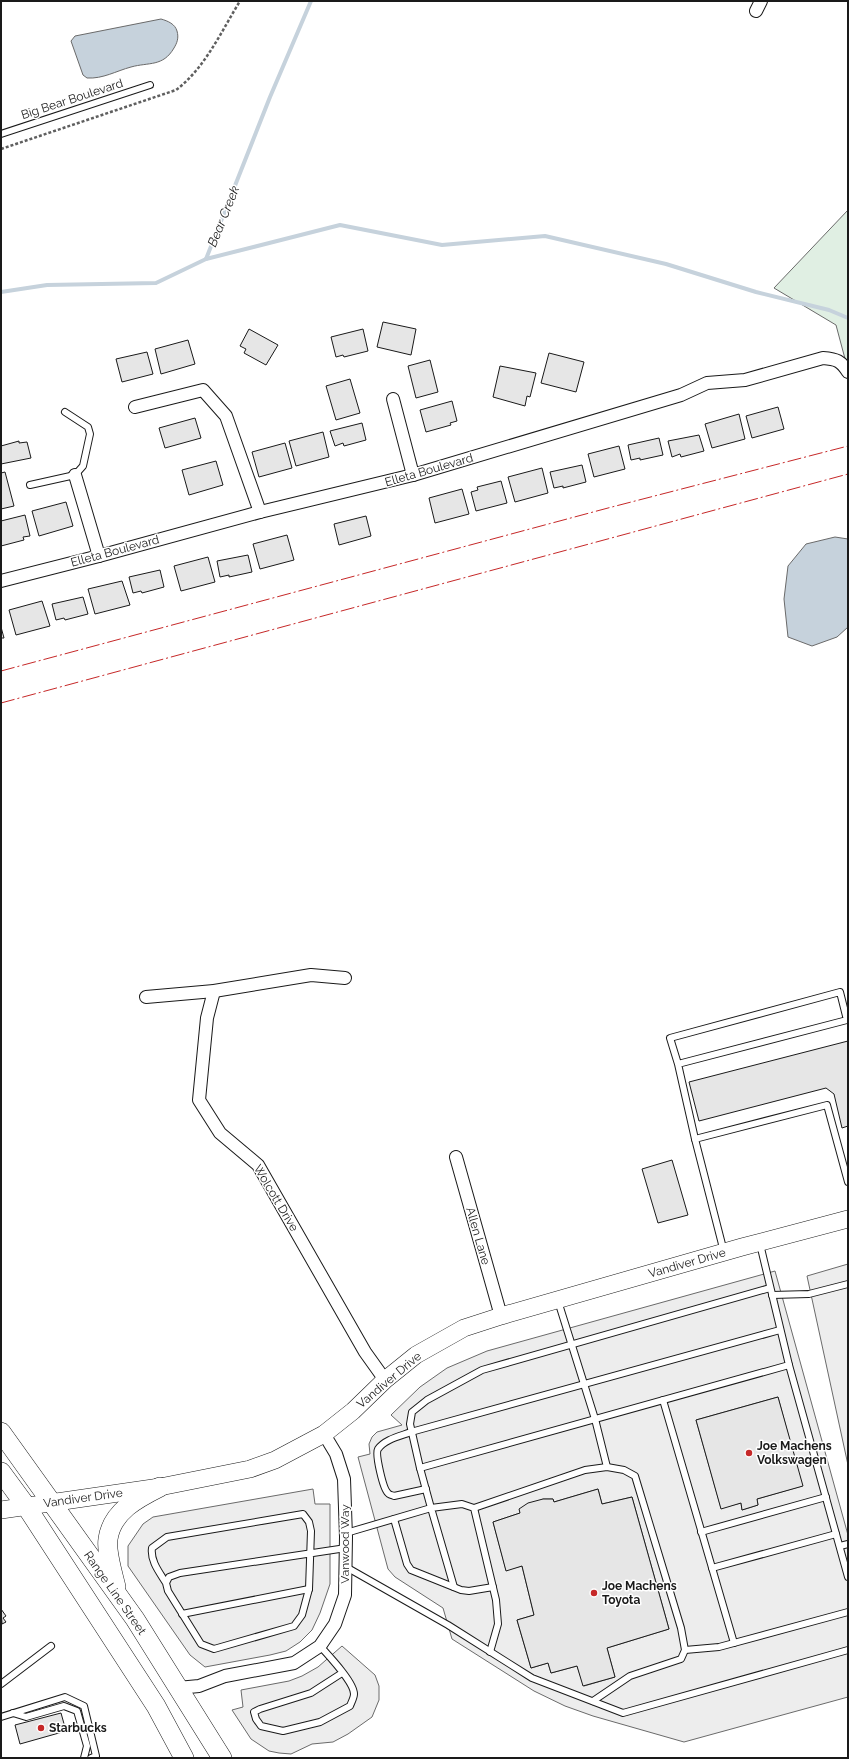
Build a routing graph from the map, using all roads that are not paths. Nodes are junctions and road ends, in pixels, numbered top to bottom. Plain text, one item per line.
1 (150, 85) dead end
2 (1, 134) edge
3 (848, 372) edge
4 (393, 399) dead end
5 (135, 407) dead end
6 (65, 412) dead end
7 (75, 475) junction
8 (413, 476) junction
9 (30, 485) dead end
10 (260, 512) junction
11 (99, 556) junction
12 (1, 581) edge
13 (345, 978) dead end
14 (214, 991) junction
15 (146, 997) dead end
16 (678, 1064) junction
17 (695, 1139) junction
18 (456, 1157) dead end
19 (848, 1182) edge
20 (848, 1219) edge
21 (759, 1242) junction
22 (724, 1252) junction
23 (848, 1284) edge
24 (770, 1288) junction
25 (772, 1296) junction
26 (558, 1300) junction
27 (500, 1316) junction
28 (780, 1330) junction
29 (572, 1346) junction
30 (789, 1365) junction
31 (385, 1380) junction
32 (584, 1385) junction
33 (663, 1400) junction
34 (595, 1419) junction
35 (1, 1432) edge
36 (412, 1432) junction
37 (324, 1434) junction
38 (607, 1467) junction
39 (420, 1468) junction
40 (1, 1472) edge
41 (160, 1487) junction
42 (426, 1489) junction
43 (826, 1497) junction
44 (51, 1503) junction
45 (26, 1506) junction
46 (431, 1508) junction
47 (474, 1508) junction
48 (1, 1510) edge
49 (394, 1519) junction
50 (702, 1532) junction
51 (346, 1533) junction
52 (836, 1534) junction
53 (848, 1544) edge
54 (840, 1546) junction
55 (346, 1548) junction
56 (310, 1554) junction
57 (346, 1567) junction
58 (712, 1568) junction
59 (848, 1577) edge
60 (166, 1583) junction
61 (454, 1587) junction
62 (493, 1587) junction
63 (309, 1588) junction
64 (117, 1595) junction
65 (848, 1612) edge
66 (182, 1614) junction
67 (734, 1643) junction
68 (51, 1646) dead end
69 (320, 1646) junction
70 (685, 1650) junction
71 (848, 1650) edge
72 (490, 1652) junction
73 (342, 1673) junction
74 (1, 1684) edge
75 (178, 1688) junction
76 (592, 1701) junction
77 (12, 1713) junction
78 (1, 1717) edge
79 (84, 1758) edge
80 (91, 1758) edge
81 (184, 1758) edge
82 (222, 1758) edge

1 - 2 lane, Big Bear Boulevard
3 - 8 street, Elleta Boulevard
4 - 8 street
5 - 10 street
6 - 7 lane
7 - 9 lane
7 - 11 street
8 - 10 street, Elleta Boulevard
10 - 11 street, Elleta Boulevard
11 - 12 street, Elleta Boulevard
13 - 14 street
14 - 15 street
14 - 31 street, Wolcott Drive
16 - 16 lane
16 - 17 lane
17 - 19 lane
17 - 22 lane
18 - 27 street, Allen Lane
20 - 21 main road, Vandiver Drive
21 - 22 main road, Vandiver Drive
21 - 24 lane
22 - 26 main road, Vandiver Drive
23 - 25 lane
24 - 25 lane
24 - 29 lane
25 - 28 lane
26 - 27 main road, Vandiver Drive
26 - 29 lane
27 - 31 main road, Vandiver Drive
28 - 30 lane
28 - 32 lane
29 - 32 lane
29 - 36 lane
30 - 33 lane
30 - 43 lane
31 - 37 main road, Vandiver Drive
32 - 34 lane
32 - 36 lane
33 - 34 lane
33 - 50 lane
34 - 38 lane
34 - 39 lane
35 - 44 main road, Range Line Street
36 - 39 lane
36 - 42 lane
37 - 41 main road, Vandiver Drive
37 - 51 street, Vanwood Way
38 - 47 lane
38 - 70 lane
39 - 42 lane
40 - 45 main road
41 - 44 main road, Vandiver Drive
41 - 64 main road
42 - 46 lane
43 - 50 lane
43 - 52 lane
44 - 45 main road, Vandiver Drive
44 - 64 main road, Range Line Street
45 - 48 main road, Vandiver Drive
45 - 81 main road
46 - 47 lane
46 - 49 lane
46 - 61 lane
47 - 62 lane
49 - 51 lane
49 - 61 lane
50 - 58 lane
51 - 55 street, Vanwood Way
52 - 54 lane
52 - 58 lane
53 - 54 lane
54 - 59 lane
55 - 56 lane
55 - 57 street, Vanwood Way
56 - 60 lane
56 - 60 lane
56 - 63 lane
57 - 69 street, Vanwood Way
57 - 72 lane
58 - 67 lane
60 - 66 lane
61 - 62 lane
62 - 72 lane
63 - 66 lane
63 - 66 lane
64 - 75 main road, Range Line Street
65 - 67 lane
67 - 70 lane
68 - 74 lane
69 - 73 lane
69 - 75 street, Vanwood Way
70 - 76 lane
71 - 76 lane
72 - 76 lane
73 - 73 lane
75 - 82 main road, Range Line Street
77 - 78 lane
77 - 79 lane
77 - 80 lane

